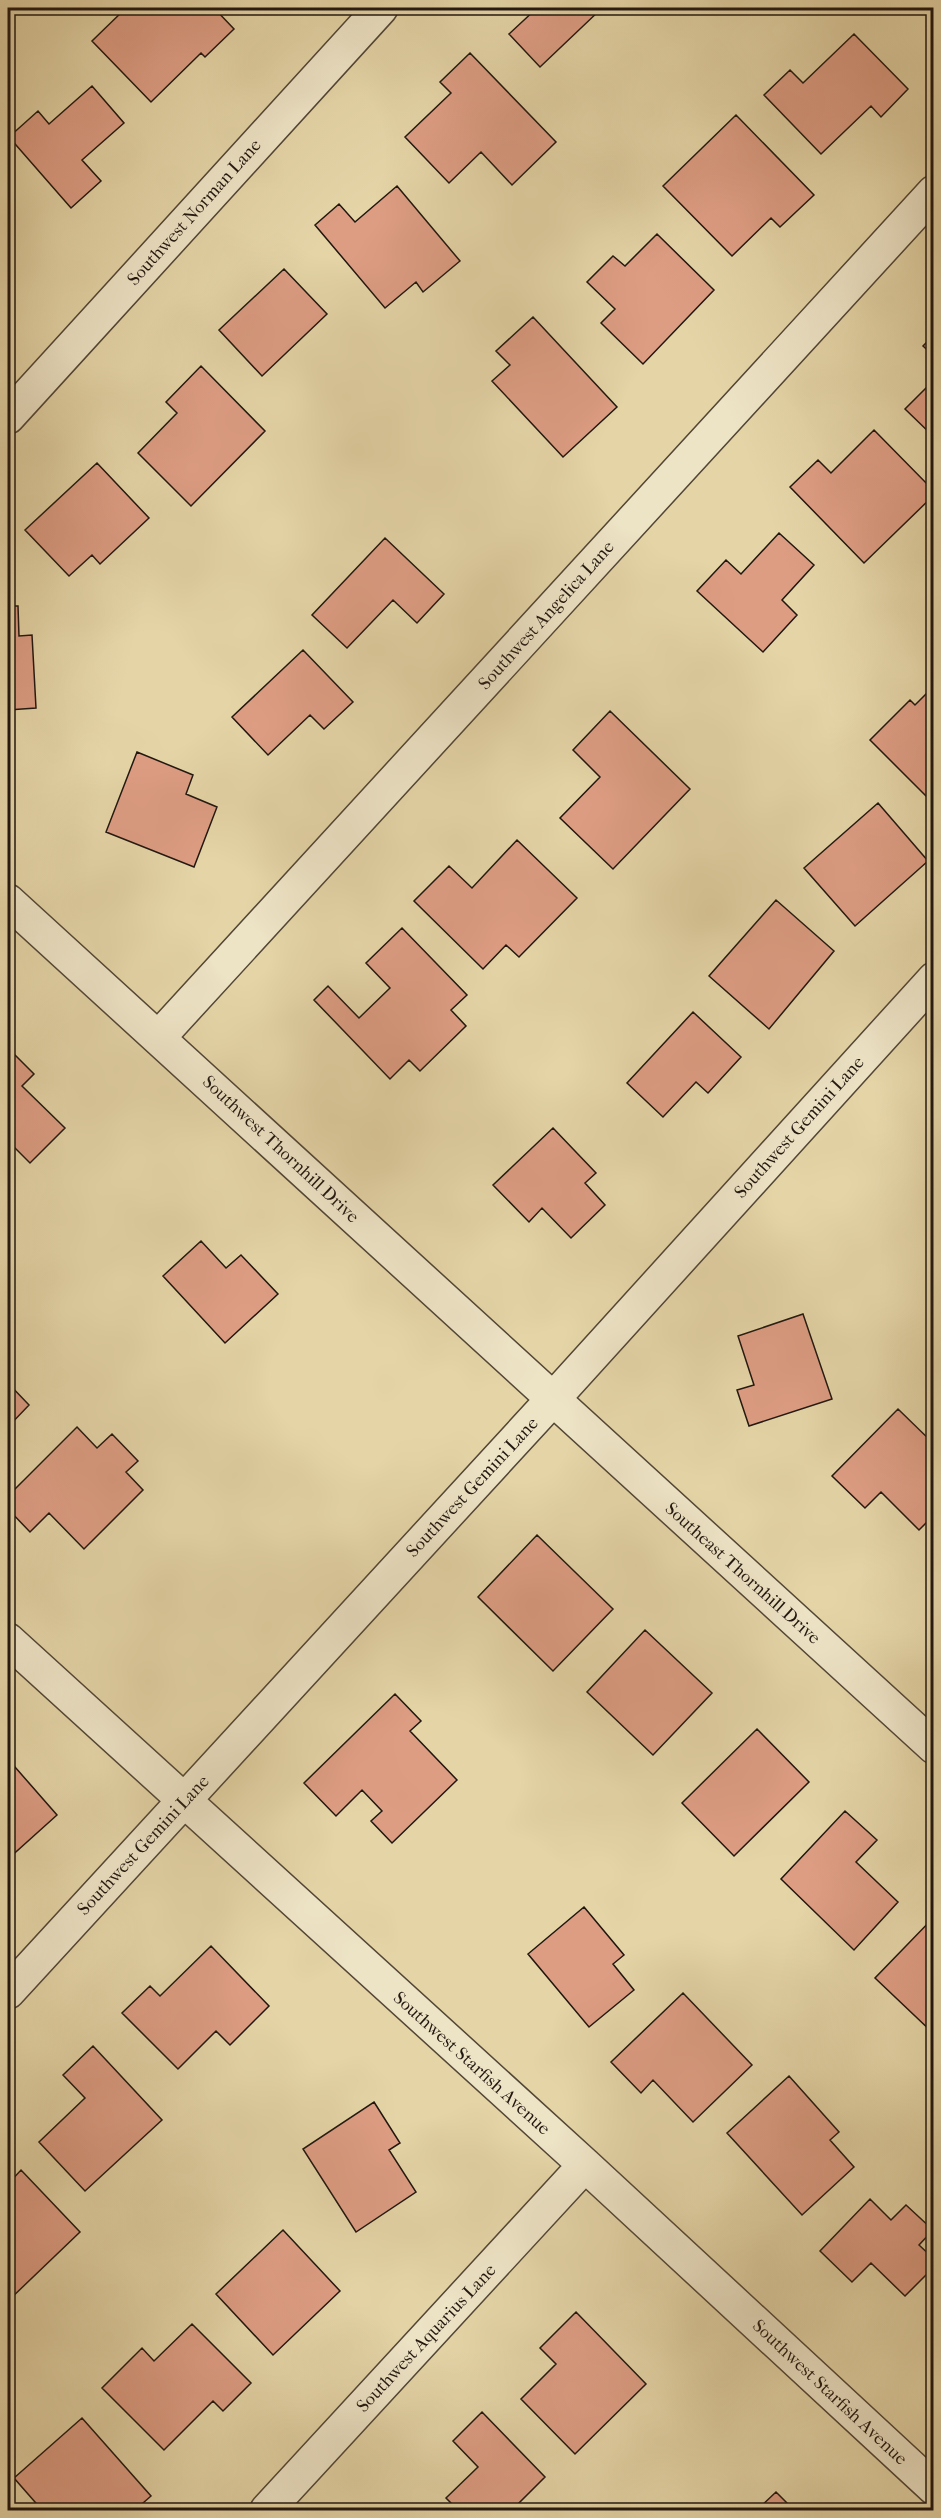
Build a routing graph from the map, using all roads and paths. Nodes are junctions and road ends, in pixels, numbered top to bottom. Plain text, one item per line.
1 (381, 8) edge
2 (933, 192) edge
3 (8, 417) edge
4 (8, 901) edge
5 (929, 993) edge
6 (159, 1038) junction
7 (553, 1399) junction
8 (8, 1640) edge
9 (933, 1747) edge
10 (183, 1802) junction
11 (8, 1992) edge
12 (585, 2165) junction
13 (933, 2488) edge
14 (267, 2511) edge

1 - 3 street, Southwest Norman Lane
2 - 6 street, Southwest Angelica Lane
4 - 6 street, Southwest Thornhill Drive
5 - 7 street, Southwest Gemini Lane
6 - 7 street, Southwest Thornhill Drive
7 - 9 street, Southeast Thornhill Drive
7 - 10 street, Southwest Gemini Lane
8 - 10 street, Southwest Starfish Avenue
10 - 11 street, Southwest Gemini Lane
10 - 12 street, Southwest Starfish Avenue
12 - 13 street, Southwest Starfish Avenue
12 - 14 street, Southwest Aquarius Lane

